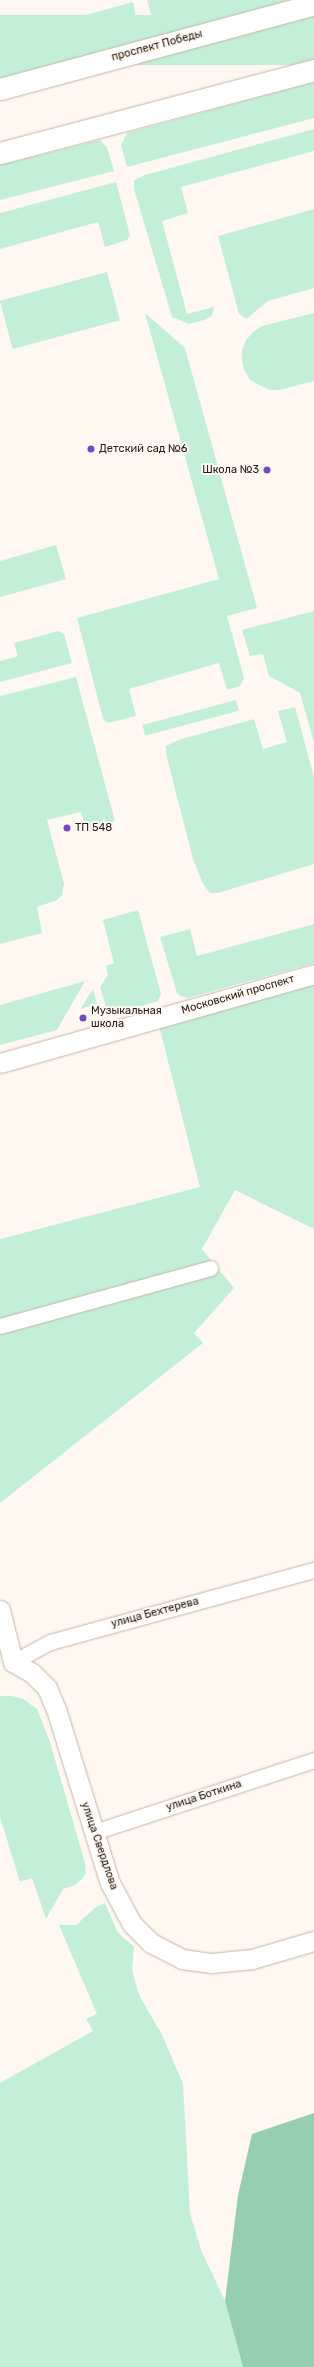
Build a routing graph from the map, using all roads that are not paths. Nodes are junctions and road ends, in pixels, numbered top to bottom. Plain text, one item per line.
1 (314, 4) edge
2 (314, 70) edge
3 (0, 89) edge
4 (0, 153) edge
5 (314, 974) edge
6 (0, 1063) edge
7 (210, 1268) dead end
8 (0, 1326) edge
9 (314, 1570) edge
10 (0, 1610) edge
11 (7, 1664) edge
12 (314, 1760) edge
13 (94, 1832) junction
14 (314, 1941) edge

1 - 3 main road, проспект Победы
2 - 4 main road
5 - 6 street, Московский проспект
7 - 8 street
9 - 11 street, улица Бехтерева
10 - 11 street
11 - 13 street, улица Свердлова
12 - 13 street, улица Боткина
13 - 14 street, улица Свердлова

